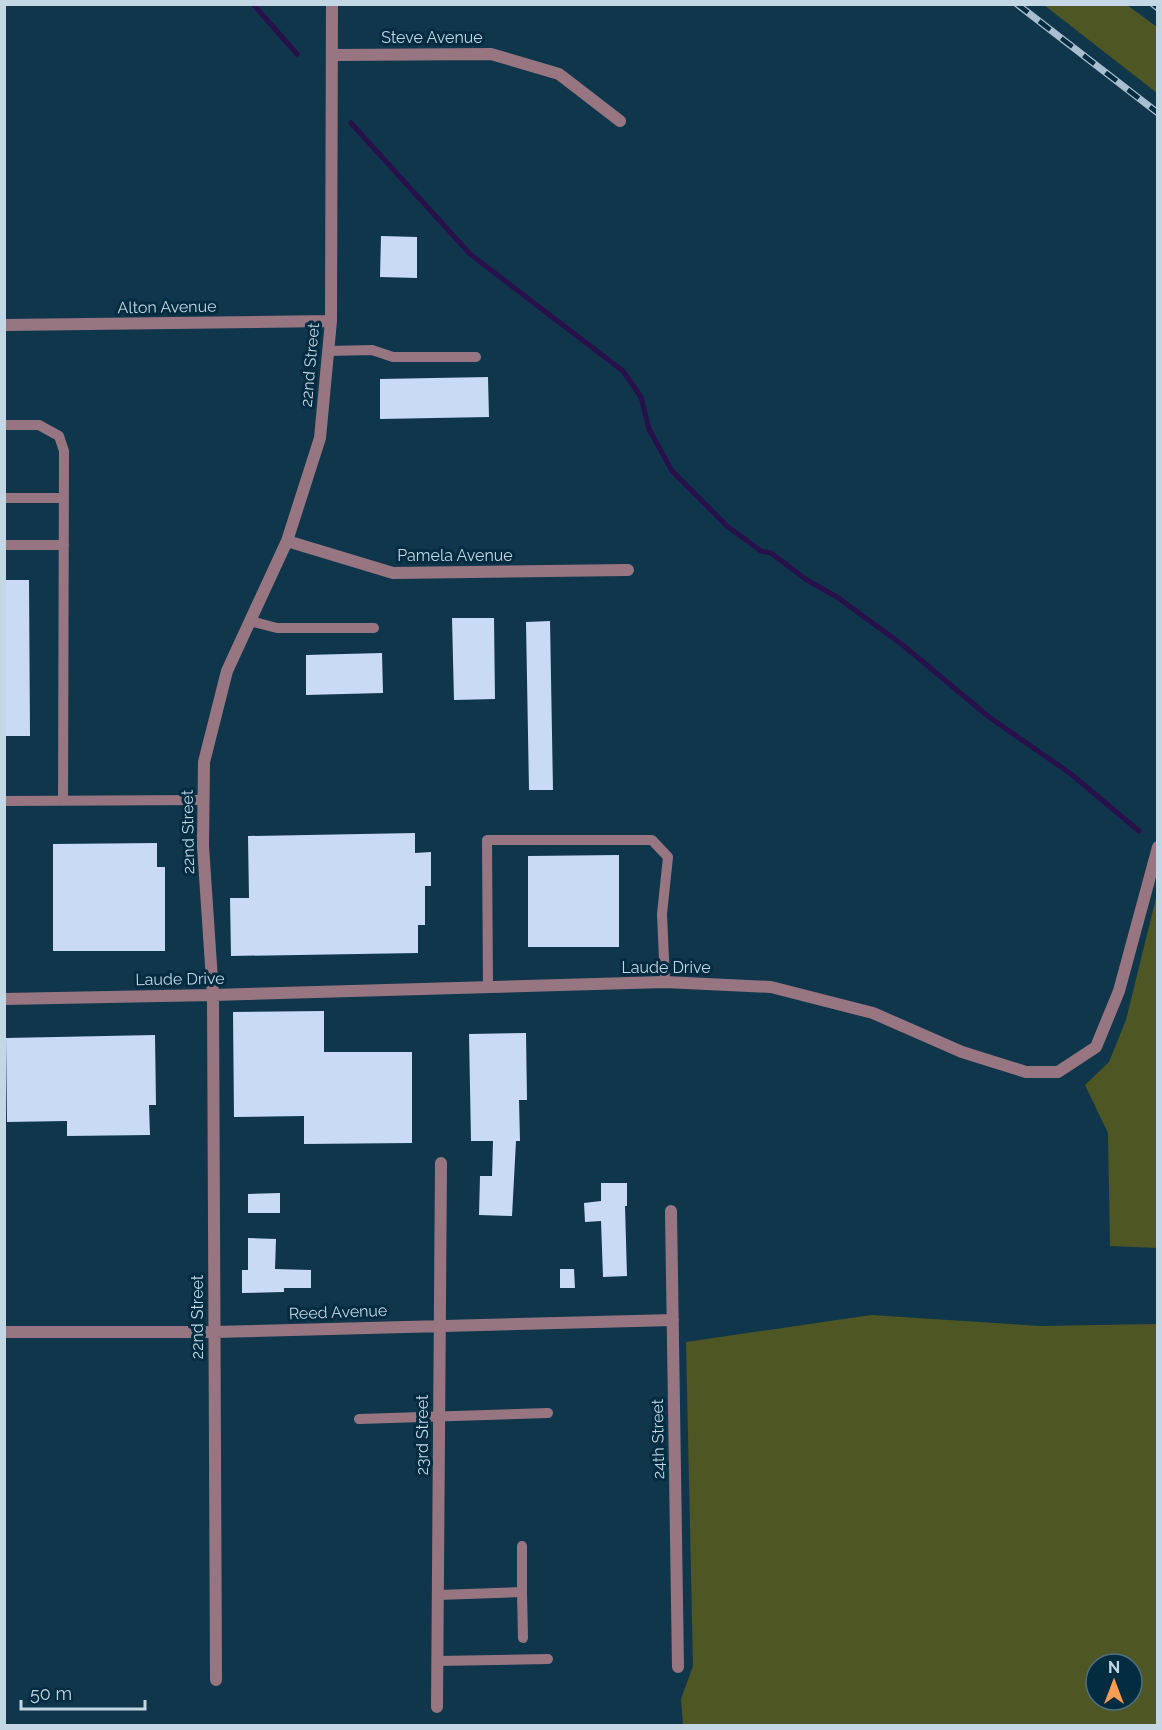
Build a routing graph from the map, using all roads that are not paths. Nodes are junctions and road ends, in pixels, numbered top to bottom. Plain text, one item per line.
1 (332, 4) edge
2 (333, 55) junction
3 (620, 121) dead end
4 (331, 321) junction
5 (4, 325) edge
6 (328, 351) junction
7 (476, 357) dead end
8 (4, 425) edge
9 (4, 498) edge
10 (64, 498) junction
11 (287, 541) junction
12 (4, 545) edge
13 (64, 545) junction
14 (628, 570) dead end
15 (250, 621) junction
16 (375, 628) dead end
17 (204, 800) junction
18 (4, 801) edge
19 (63, 801) junction
20 (1156, 850) edge
21 (665, 982) junction
22 (488, 988) junction
23 (213, 995) junction
24 (4, 999) edge
25 (441, 1163) dead end
26 (671, 1211) dead end
27 (673, 1320) junction
28 (439, 1325) junction
29 (4, 1332) edge
30 (214, 1332) junction
31 (548, 1413) dead end
32 (439, 1418) junction
33 (359, 1419) dead end
34 (522, 1546) dead end
35 (522, 1592) junction
36 (438, 1595) junction
37 (523, 1638) dead end
38 (548, 1659) dead end
39 (437, 1661) junction
40 (678, 1667) dead end
41 (216, 1680) dead end
42 (437, 1707) dead end

1 - 2 street, 22nd Street
2 - 3 street, Steve Avenue
2 - 4 street, 22nd Street
4 - 5 street, Alton Avenue
4 - 6 street, 22nd Street
6 - 7 lane
6 - 11 street, 22nd Street
8 - 10 lane
9 - 10 lane
10 - 13 lane
11 - 14 street, Pamela Avenue
11 - 15 street, 22nd Street
12 - 13 lane
13 - 19 lane
15 - 16 lane
15 - 17 street, 22nd Street
17 - 19 lane
17 - 23 street, 22nd Street
18 - 19 lane
20 - 21 street, Laude Drive
21 - 22 street, Laude Drive
21 - 22 lane
22 - 23 street, Laude Drive
23 - 24 street, Laude Drive
23 - 30 street, 22nd Street
25 - 28 street, 23rd Street
26 - 27 street, 24th Street
27 - 28 street, Reed Avenue
27 - 40 street, 24th Street
28 - 30 street, Reed Avenue
28 - 32 street, 23rd Street
29 - 30 street, Reed Avenue
30 - 41 street, 22nd Street
31 - 32 lane
32 - 33 lane
32 - 36 street, 23rd Street
34 - 35 lane
35 - 36 lane
35 - 37 lane
36 - 39 street, 23rd Street
38 - 39 lane
39 - 42 street, 23rd Street

